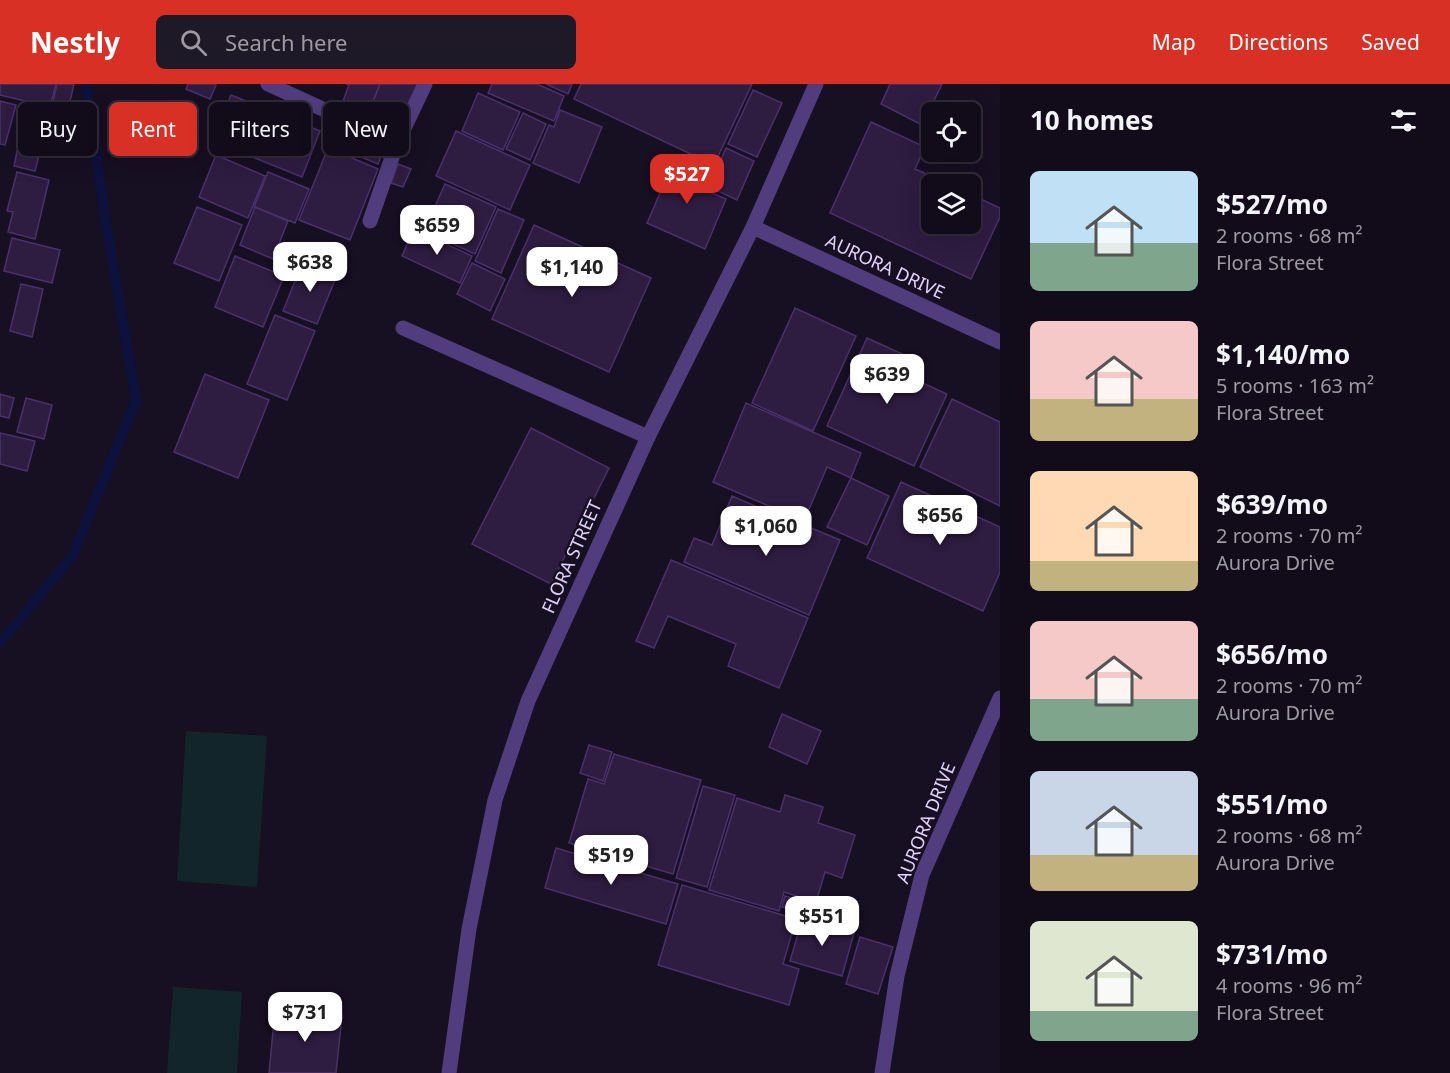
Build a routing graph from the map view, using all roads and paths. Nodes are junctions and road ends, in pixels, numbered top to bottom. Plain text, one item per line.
1 (268, 84) edge
2 (425, 84) edge
3 (816, 84) edge
4 (323, 109) edge
5 (409, 118) edge
6 (392, 156) edge
7 (370, 221) dead end
8 (753, 227) junction
9 (403, 328) dead end
10 (1000, 342) edge
11 (648, 436) junction
12 (1000, 698) edge
13 (448, 1073) edge
14 (882, 1073) edge

1 - 4 street
2 - 5 street
3 - 8 street, FLORA STREET
6 - 7 street
8 - 10 street, AURORA DRIVE
8 - 11 street, FLORA STREET
9 - 11 street
11 - 13 street, FLORA STREET
12 - 14 street, AURORA DRIVE

